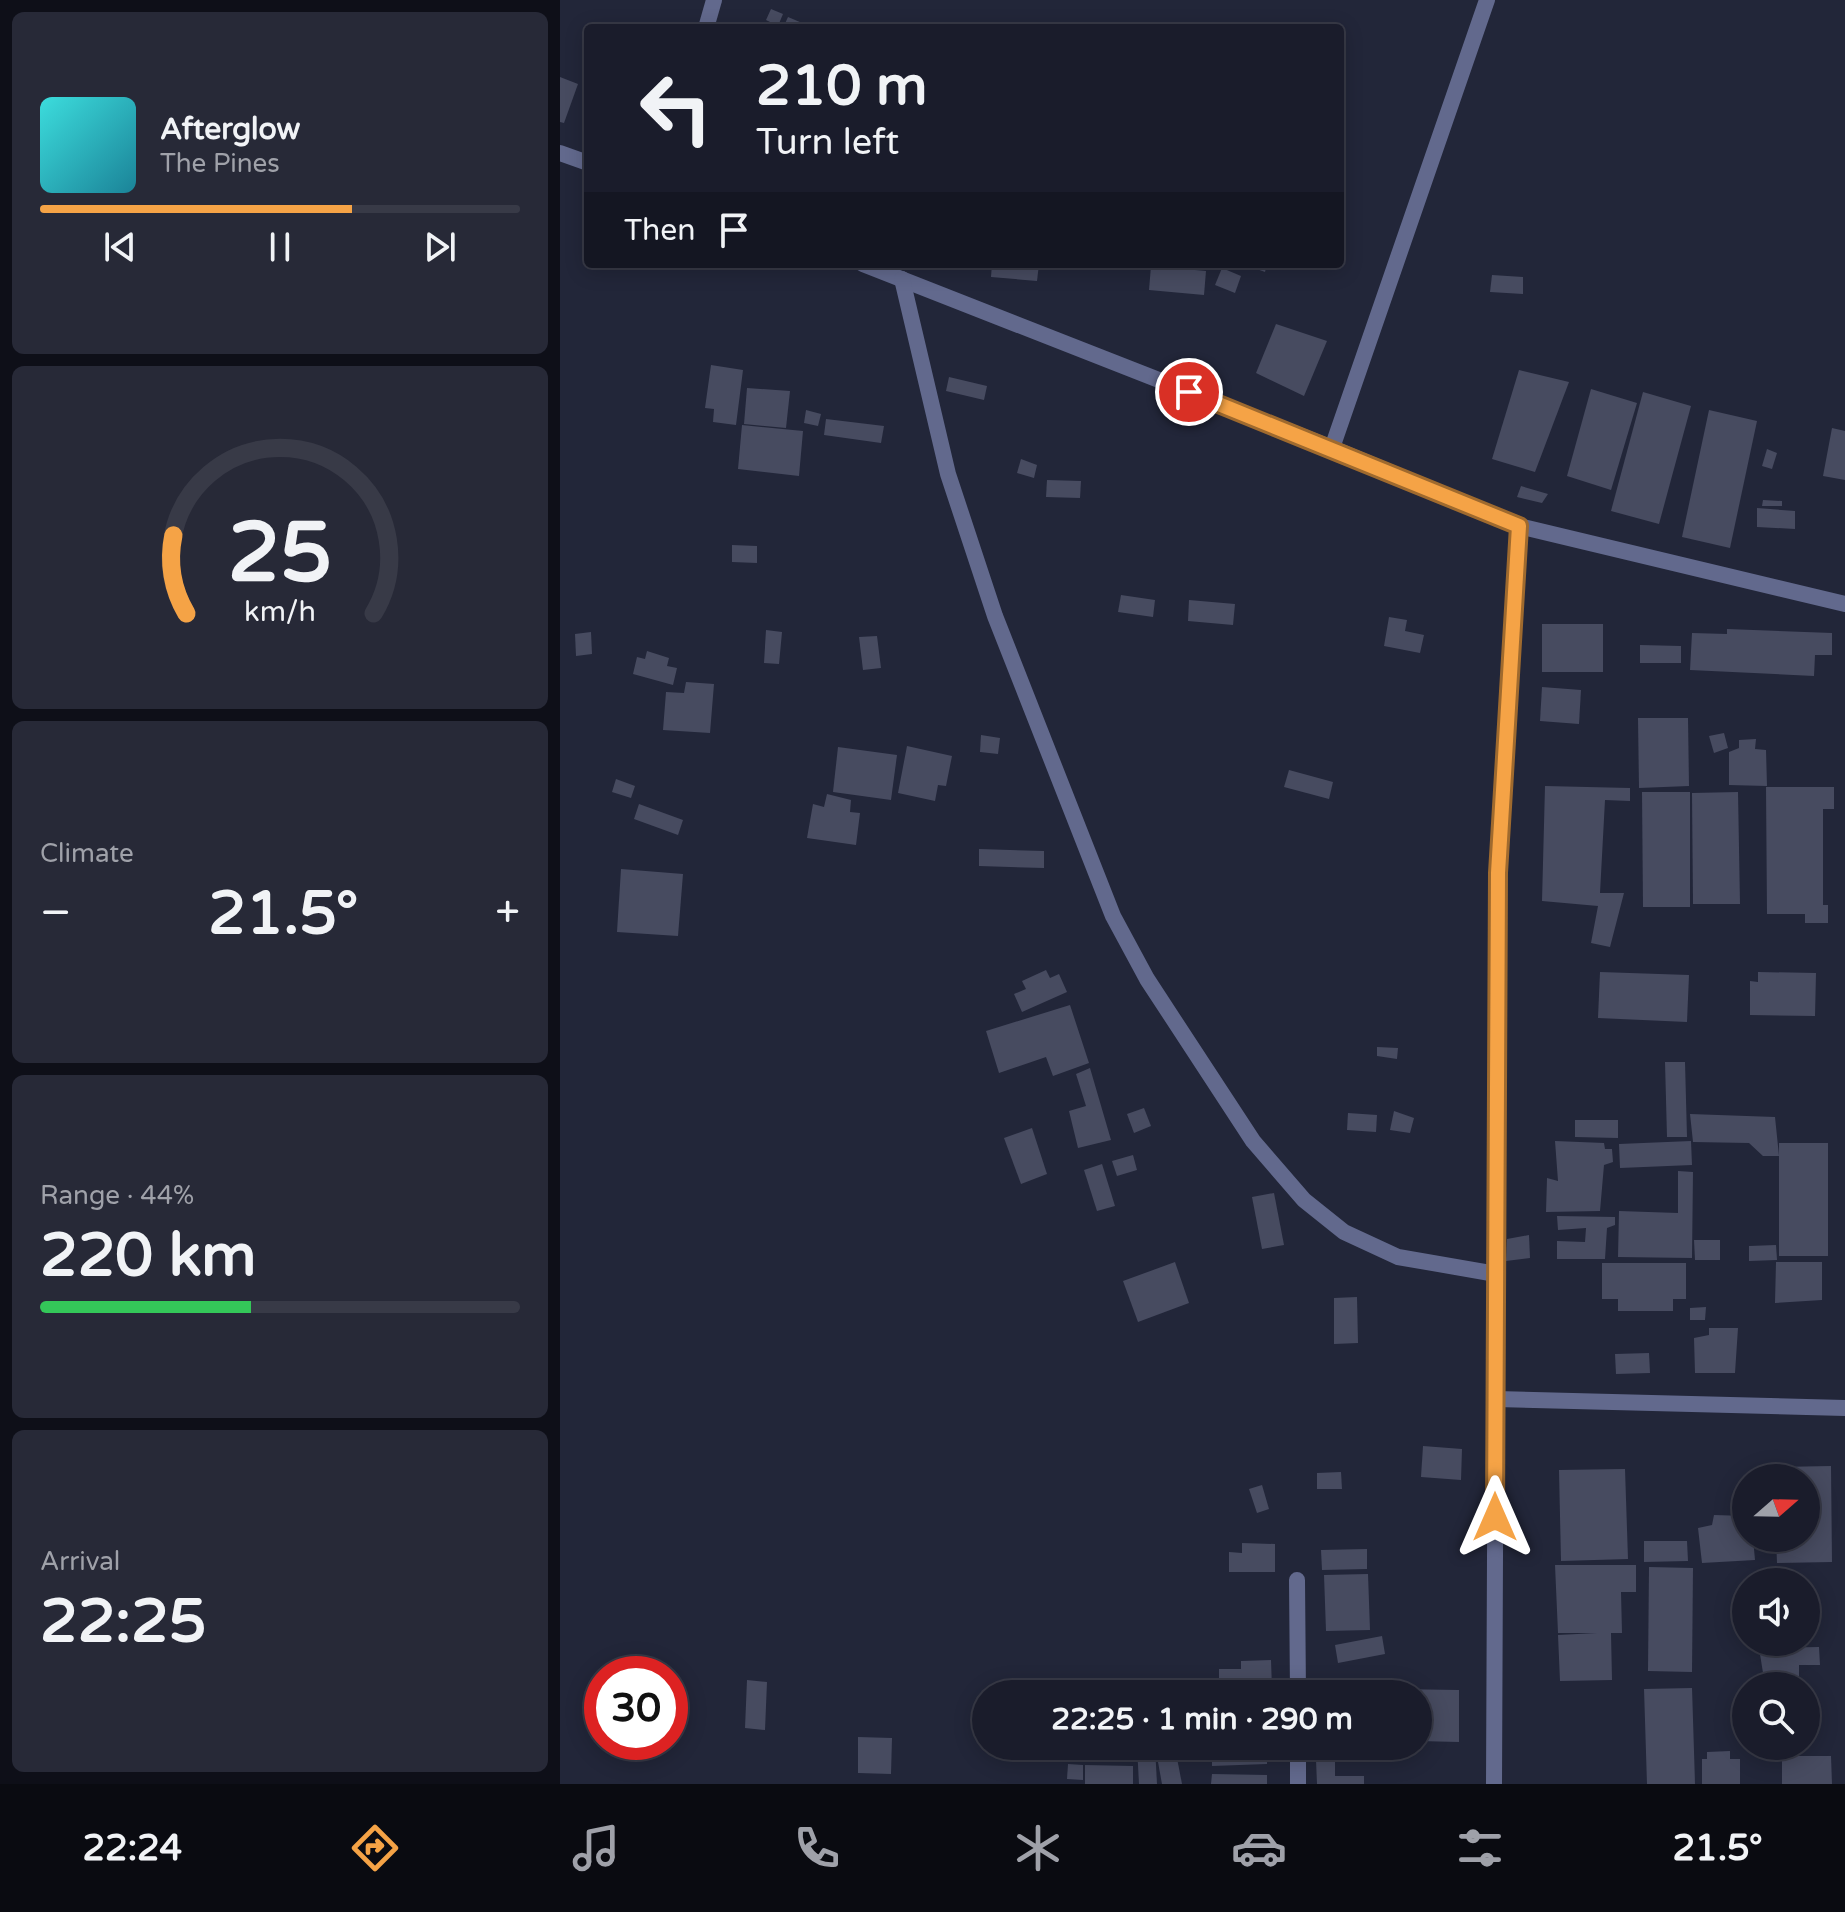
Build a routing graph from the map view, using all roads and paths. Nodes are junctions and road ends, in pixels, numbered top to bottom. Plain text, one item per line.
1 (714, 0) edge
2 (1487, 0) edge
3 (707, 24) edge
4 (560, 153) edge
5 (584, 162) edge
6 (873, 268) edge
7 (902, 279) junction
8 (1332, 448) junction
9 (1519, 526) junction
10 (1845, 604) edge
11 (1496, 1274) junction
12 (1496, 1399) junction
13 (1845, 1408) edge
14 (1297, 1580) dead end
15 (1298, 1680) edge
16 (1298, 1760) edge
17 (1298, 1784) edge
18 (1494, 1784) edge

1 - 3 street
2 - 8 street
4 - 5 street
6 - 7 street
7 - 8 street
7 - 11 street
8 - 9 street
9 - 10 street
9 - 11 street
11 - 12 street
12 - 13 street
12 - 18 street
14 - 15 street
16 - 17 street

